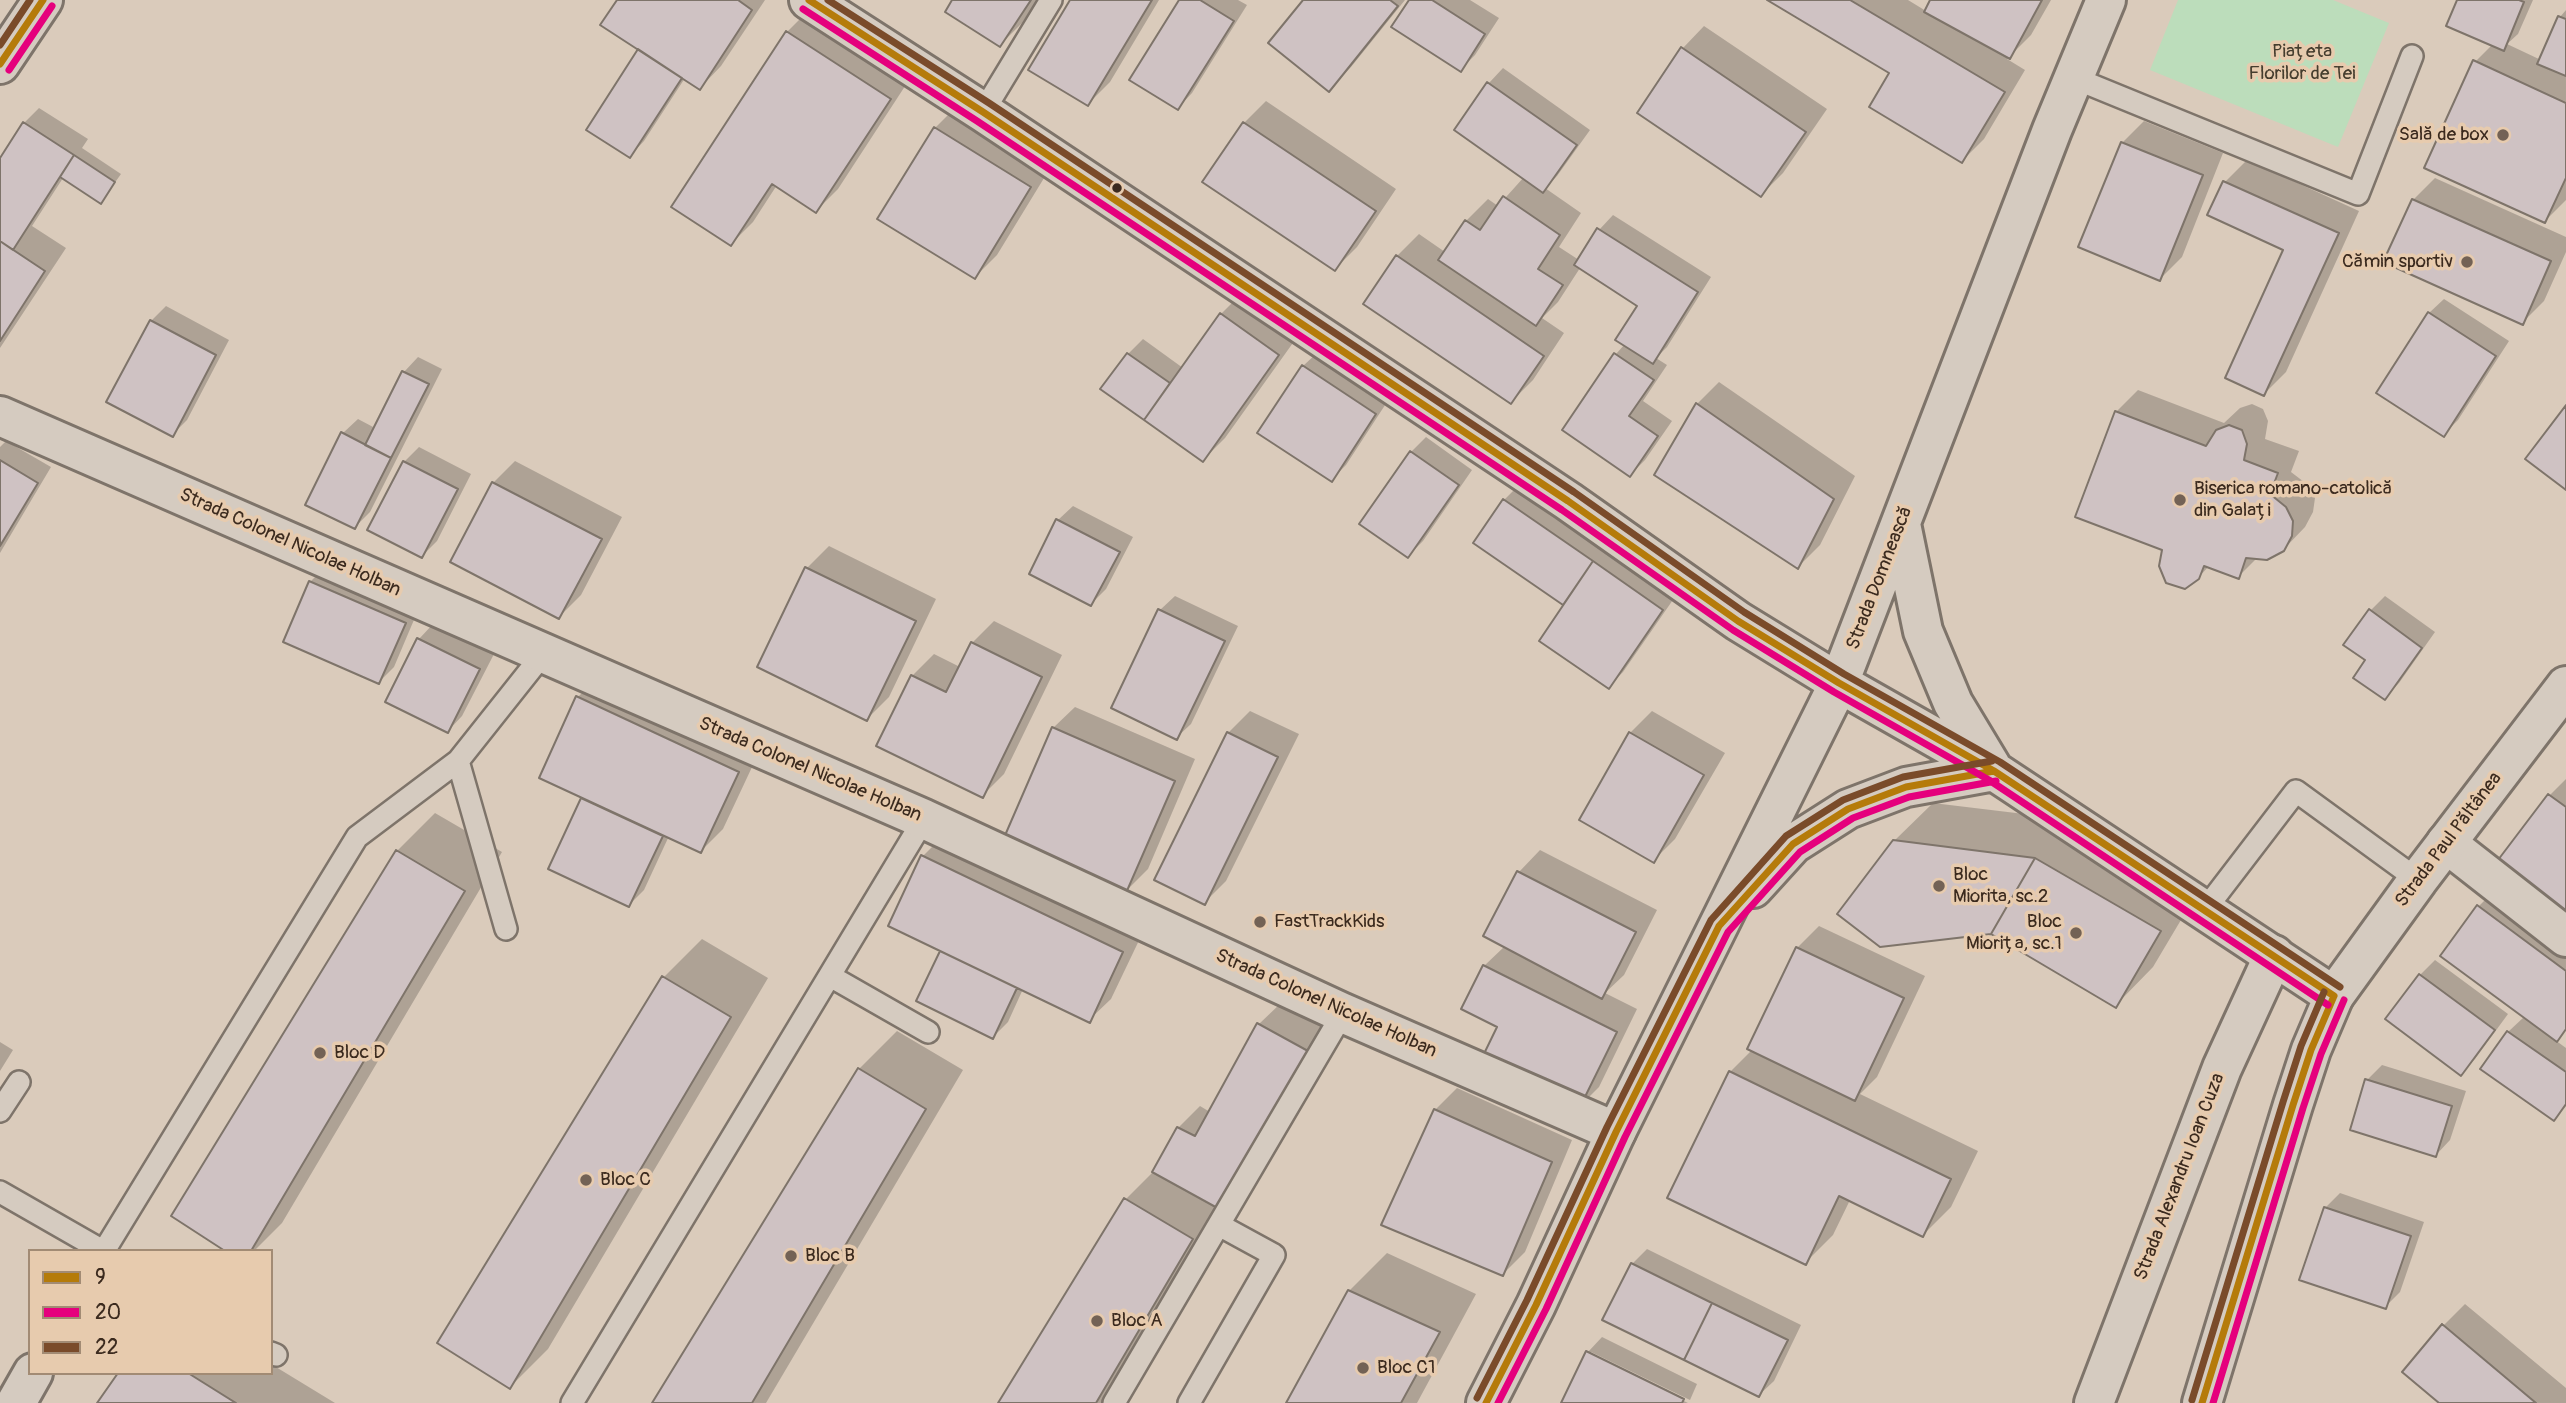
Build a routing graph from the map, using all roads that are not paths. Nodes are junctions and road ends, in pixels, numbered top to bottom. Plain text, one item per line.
1 (43, 0) edge
2 (809, 0) edge
3 (1051, 0) edge
4 (2106, 0) edge
5 (2412, 56) dead end
6 (0, 64) edge
7 (2074, 78) junction
8 (983, 112) junction
9 (0, 416) edge
10 (1900, 524) junction
11 (543, 654) junction
12 (1839, 683) junction
13 (2566, 686) edge
14 (458, 761) junction
15 (1994, 771) junction
16 (924, 819) junction
17 (2446, 843) junction
18 (2418, 880) junction
19 (2204, 911) junction
20 (1719, 926) junction
21 (506, 929) dead end
22 (2566, 937) edge
23 (2274, 955) junction
24 (830, 976) junction
25 (2334, 996) junction
26 (1343, 1013) junction
27 (929, 1032) dead end
28 (19, 1082) dead end
29 (0, 1111) edge
30 (1616, 1132) junction
31 (0, 1192) edge
32 (1219, 1225) junction
33 (100, 1249) edge
34 (104, 1249) edge
35 (32, 1375) edge
36 (16, 1403) edge
37 (572, 1403) edge
38 (1114, 1403) edge
39 (1189, 1403) edge
40 (1486, 1403) edge
41 (2094, 1403) edge
42 (2202, 1403) edge

1 - 6 main road
2 - 8 main road
3 - 8 lane
4 - 7 main road, Strada Domnească
5 - 7 lane
7 - 10 main road, Strada Domnească
8 - 12 main road
9 - 11 main road, Strada Colonel Nicolae Holban
10 - 12 main road, Strada Domnească
10 - 15 main road
11 - 14 lane
11 - 16 main road, Strada Colonel Nicolae Holban
12 - 15 main road
12 - 20 main road, Strada Domnească
13 - 17 main road, Strada Paul Păltânea
14 - 21 lane
14 - 34 lane
15 - 19 main road
15 - 20 main road
16 - 24 lane
16 - 26 main road, Strada Colonel Nicolae Holban
17 - 18 main road, Strada Paul Păltânea
17 - 22 main road
18 - 19 lane
18 - 25 main road, Strada Paul Păltânea
19 - 23 main road
20 - 30 main road, Strada Domnească
23 - 25 main road
23 - 41 main road, Strada Alexandru Ioan Cuza
24 - 27 lane
24 - 37 lane
25 - 42 main road, Strada Paul Păltânea
26 - 30 main road, Strada Colonel Nicolae Holban
26 - 32 lane
28 - 29 lane
30 - 40 main road, Strada Domnească
31 - 33 lane
32 - 38 lane
32 - 39 lane
35 - 36 main road

